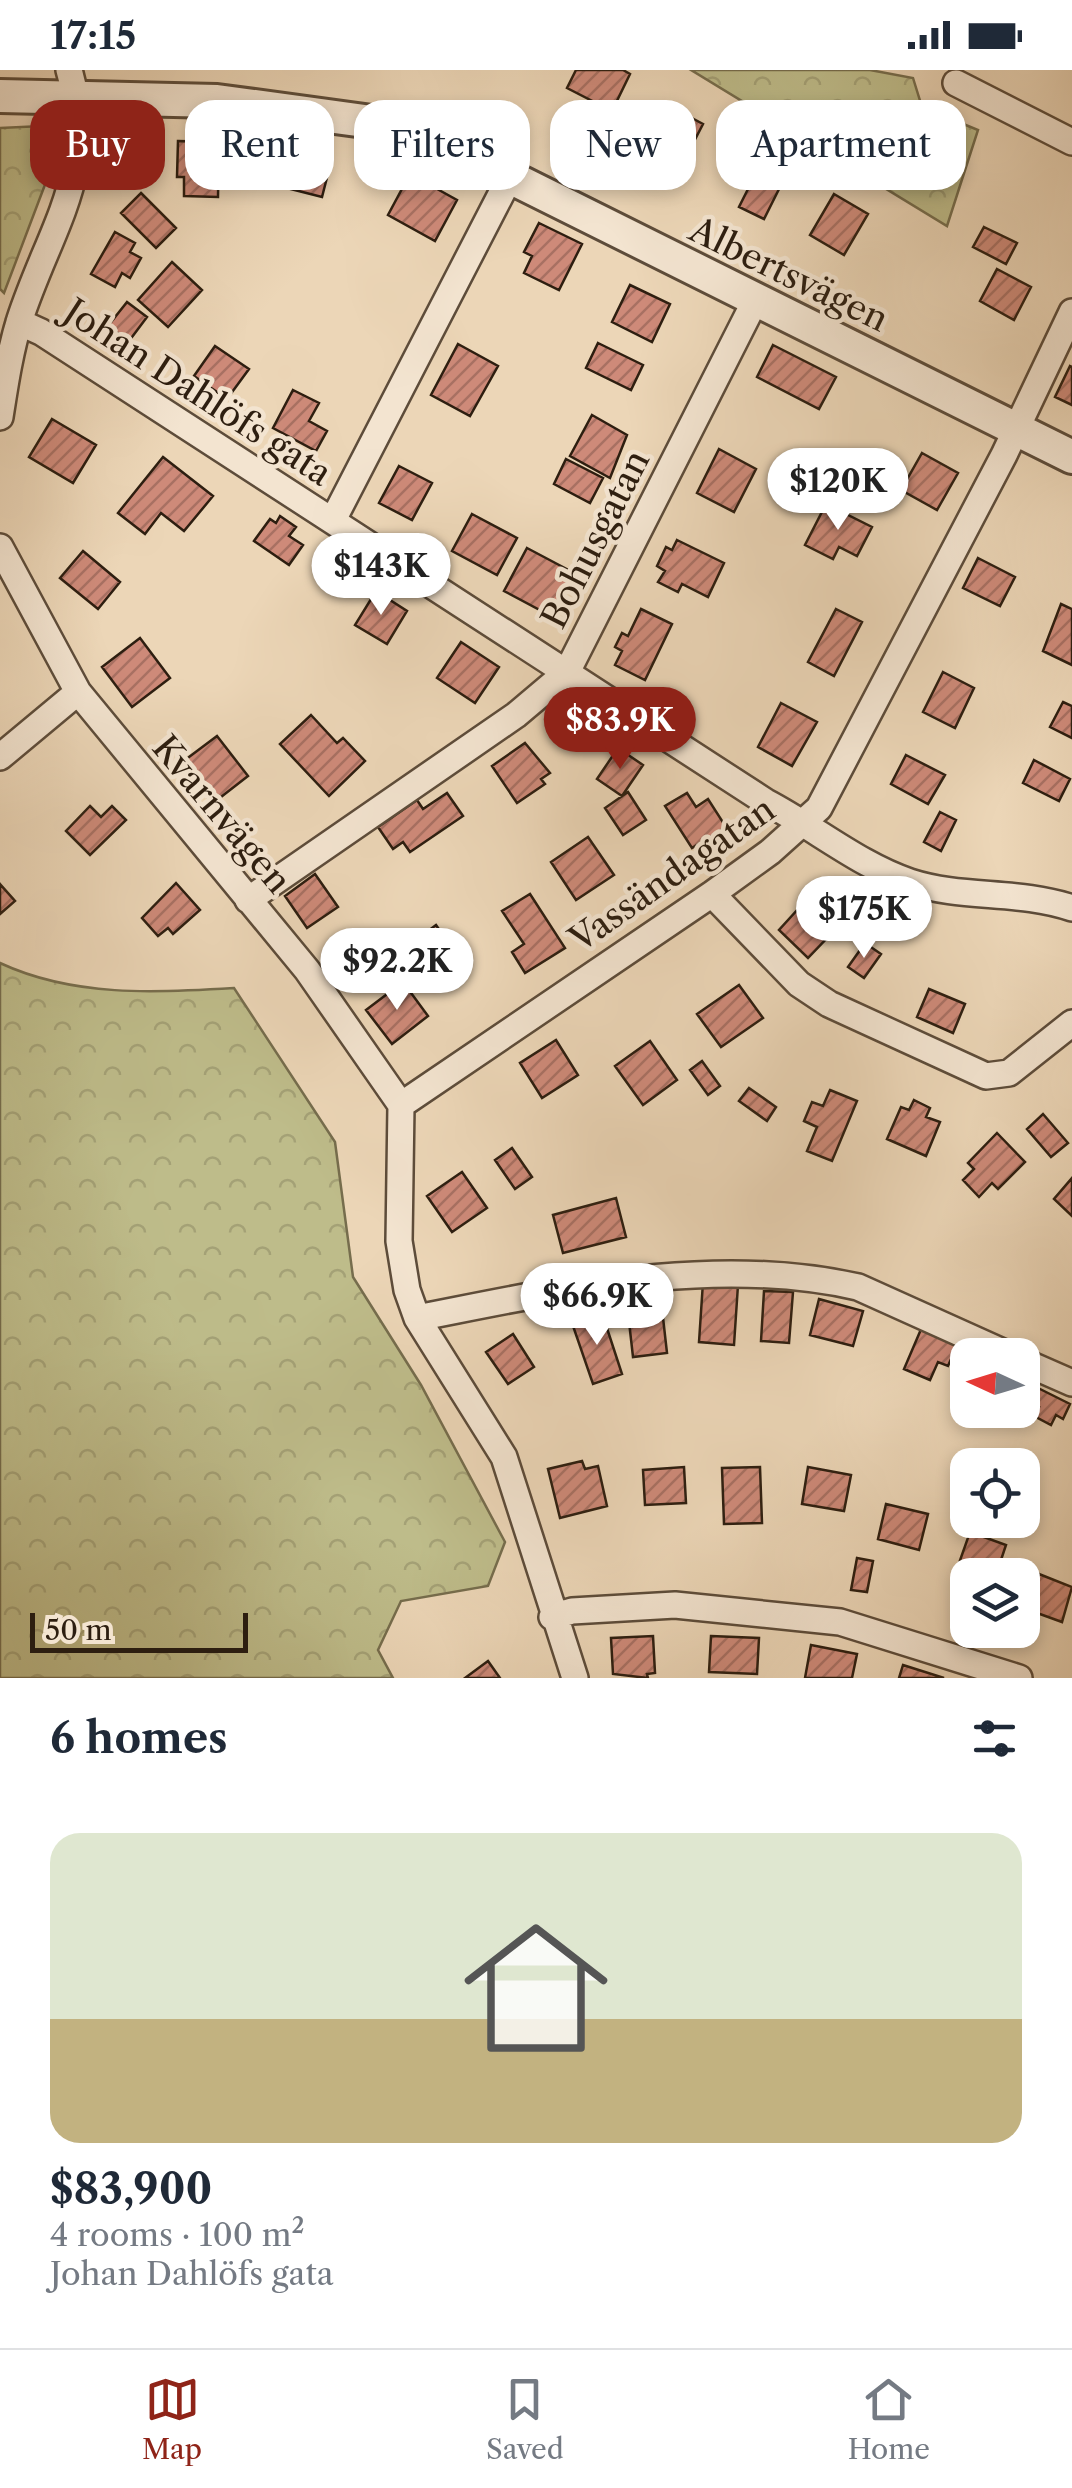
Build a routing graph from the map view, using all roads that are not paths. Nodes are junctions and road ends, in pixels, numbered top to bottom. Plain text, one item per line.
1 (956, 83) dead end
2 (72, 84) edge
3 (0, 96) edge
4 (354, 120) edge
5 (1072, 142) edge
6 (530, 188) edge
7 (504, 190) edge
8 (754, 303) junction
9 (1072, 312) edge
10 (19, 322) junction
11 (0, 418) edge
12 (1016, 429) junction
13 (1072, 457) edge
14 (333, 520) junction
15 (0, 547) edge
16 (567, 672) junction
17 (78, 692) junction
18 (0, 757) edge
19 (805, 823) junction
20 (712, 894) junction
21 (248, 900) junction
22 (1072, 908) edge
23 (1072, 1023) edge
24 (401, 1105) junction
25 (416, 1318) junction
26 (971, 1338) edge
27 (1040, 1369) edge
28 (1072, 1383) edge
29 (552, 1617) junction
30 (575, 1678) edge
31 (1019, 1678) edge

1 - 5 street
2 - 3 street, Albertsvägen
2 - 4 street, Albertsvägen
2 - 10 street
6 - 8 street, Albertsvägen
7 - 14 street
8 - 12 street, Albertsvägen
8 - 16 street, Bohusgatan
9 - 12 street, Vassändagatan
10 - 11 street
10 - 14 street, Johan Dahlöfs gata
12 - 13 street, Albertsvägen
12 - 19 street, Vassändagatan
14 - 16 street, Johan Dahlöfs gata
15 - 17 street, Kvarnvägen
16 - 19 street, Johan Dahlöfs gata
16 - 21 street, Bohusgatan
17 - 18 street
17 - 21 street, Kvarnvägen
19 - 20 street, Vassändagatan
19 - 22 street, Johan Dahlöfs gata
20 - 23 street
20 - 24 street, Vassändagatan
21 - 24 street, Kvarnvägen
24 - 25 street
25 - 26 street
25 - 29 street
27 - 28 street
29 - 30 street
29 - 31 street

